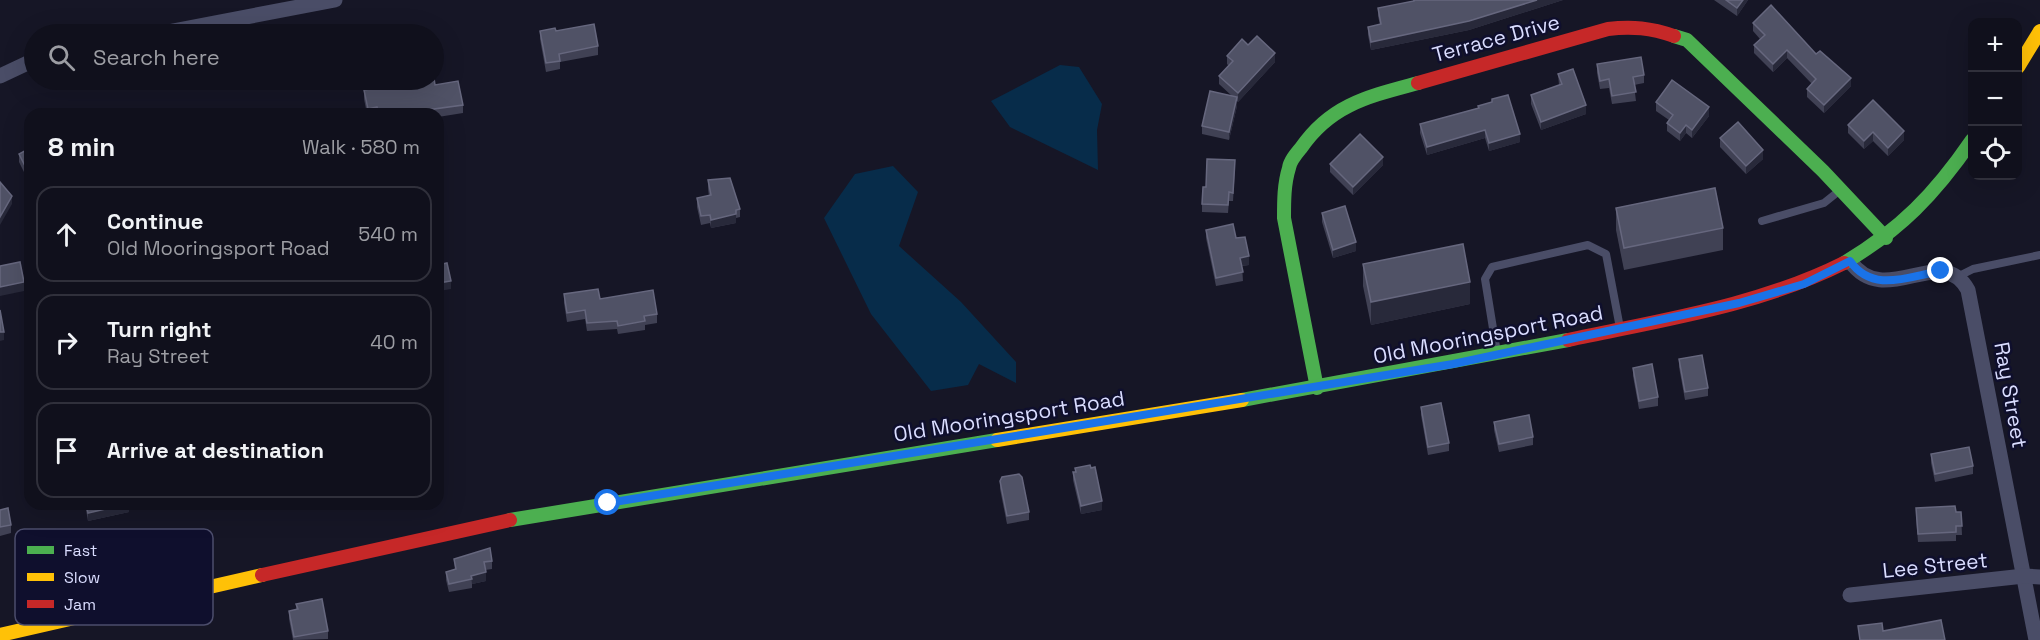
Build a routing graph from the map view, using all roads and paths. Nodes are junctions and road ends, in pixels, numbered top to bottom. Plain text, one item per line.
1 (335, 0) edge
2 (209, 24) edge
3 (2040, 31) edge
4 (2022, 60) edge
5 (24, 65) edge
6 (0, 76) edge
7 (1968, 146) edge
8 (1840, 190) junction
9 (1762, 221) dead end
10 (1886, 238) junction
11 (2040, 255) edge
12 (1850, 261) junction
13 (1959, 276) junction
14 (1620, 329) junction
15 (1497, 355) junction
16 (1317, 388) junction
17 (2024, 576) junction
18 (2040, 577) edge
19 (213, 586) edge
20 (1850, 594) dead end
21 (44, 625) edge
22 (0, 635) edge
23 (2036, 640) edge

1 - 2 street
3 - 4 main road
5 - 6 street
7 - 10 main road, Old Mooringsport Road
8 - 9 lane
8 - 10 main road, Terrace Drive
8 - 16 main road, Terrace Drive
10 - 12 main road, Old Mooringsport Road
11 - 13 lane
12 - 13 street
12 - 14 main road, Old Mooringsport Road
13 - 17 street, Ray Street
14 - 15 main road, Old Mooringsport Road
14 - 15 lane
15 - 16 main road, Old Mooringsport Road
16 - 19 main road, Old Mooringsport Road
17 - 18 street, Lee Street
17 - 20 street, Lee Street
17 - 23 street, Ray Street
21 - 22 main road, Old Mooringsport Road

